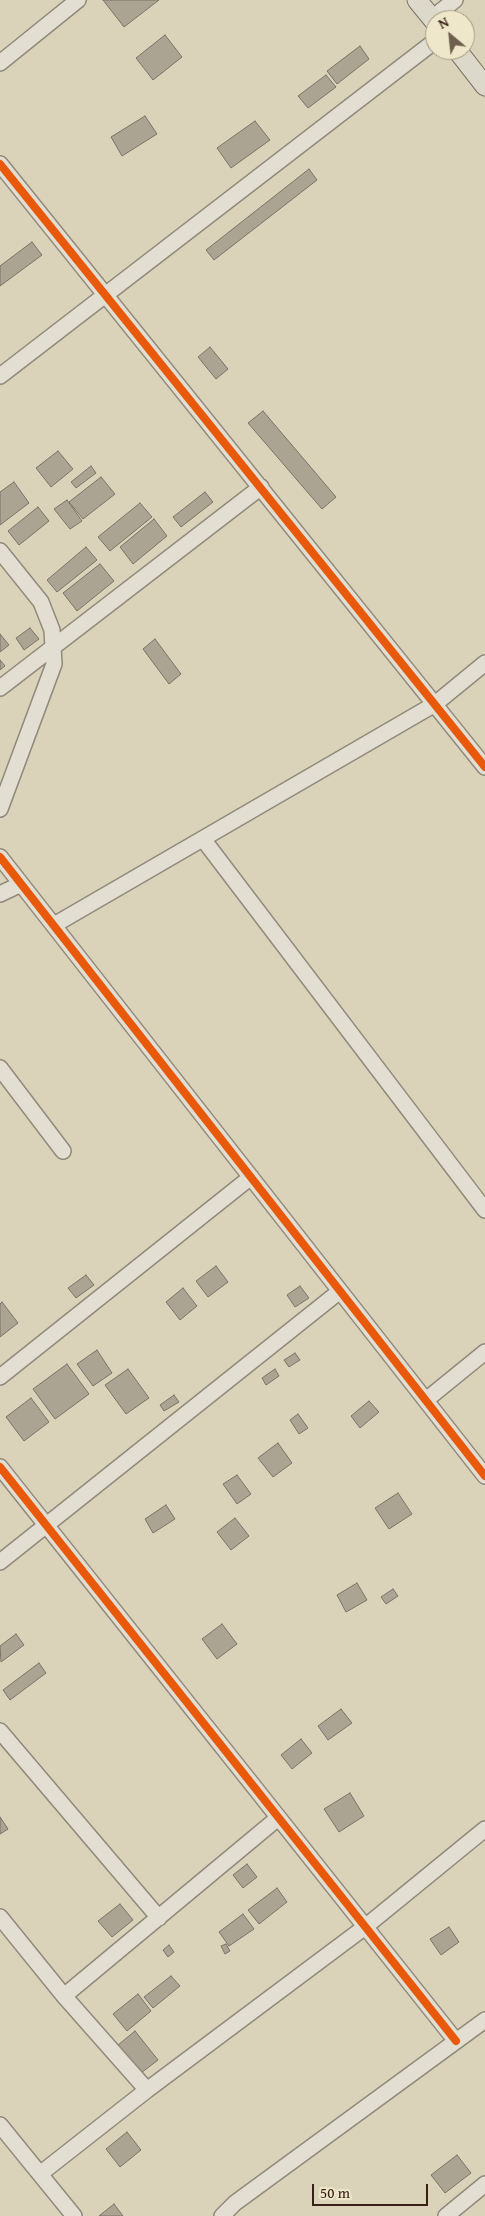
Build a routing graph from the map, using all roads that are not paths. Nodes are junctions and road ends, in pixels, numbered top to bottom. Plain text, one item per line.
1 (78, 0) edge
2 (417, 0) edge
3 (455, 0) edge
4 (426, 10) edge
5 (444, 10) edge
6 (425, 48) edge
7 (465, 60) edge
8 (0, 63) edge
9 (485, 86) edge
10 (0, 164) edge
11 (106, 294) junction
12 (29, 352) junction
13 (0, 364) edge
14 (0, 376) edge
15 (261, 487) junction
16 (0, 551) edge
17 (53, 649) junction
18 (485, 663) edge
19 (0, 688) edge
20 (435, 704) junction
21 (485, 767) edge
22 (0, 809) edge
23 (203, 839) junction
24 (0, 857) edge
25 (21, 884) junction
26 (0, 894) edge
27 (54, 925) junction
28 (0, 1068) edge
29 (63, 1151) dead end
30 (251, 1177) junction
31 (485, 1210) edge
32 (340, 1290) junction
33 (485, 1352) edge
34 (0, 1377) edge
35 (426, 1400) junction
36 (0, 1467) edge
37 (485, 1476) edge
38 (46, 1526) junction
39 (0, 1562) edge
40 (2, 1736) edge
41 (278, 1818) junction
42 (485, 1829) edge
43 (0, 1917) edge
44 (159, 1918) junction
45 (365, 1927) junction
46 (64, 1996) junction
47 (482, 2028) edge
48 (456, 2041) junction
49 (147, 2090) junction
50 (0, 2125) edge
51 (40, 2174) junction
52 (485, 2184) edge
53 (74, 2216) edge
54 (222, 2216) edge
55 (446, 2216) edge

1 - 8 street
2 - 4 main road
3 - 5 street
6 - 11 street
7 - 9 main road
10 - 11 street
11 - 12 street
11 - 15 street
12 - 13 street
12 - 14 street
15 - 17 street
15 - 20 street
16 - 17 street
17 - 19 street
17 - 22 street
18 - 20 street
20 - 21 street
20 - 23 street
23 - 27 street
23 - 31 street
24 - 25 street
25 - 26 street
25 - 27 street
27 - 30 street
28 - 29 street
30 - 32 street
30 - 34 street
32 - 35 street
32 - 38 street
33 - 35 street
35 - 37 street
36 - 38 street
38 - 39 street
38 - 41 street
40 - 44 street
41 - 44 street
41 - 45 street
42 - 45 street
43 - 46 street
44 - 46 street
45 - 48 street
45 - 49 street
46 - 49 street
47 - 48 street
48 - 54 street
49 - 51 street
50 - 51 street
51 - 53 street
52 - 55 street

